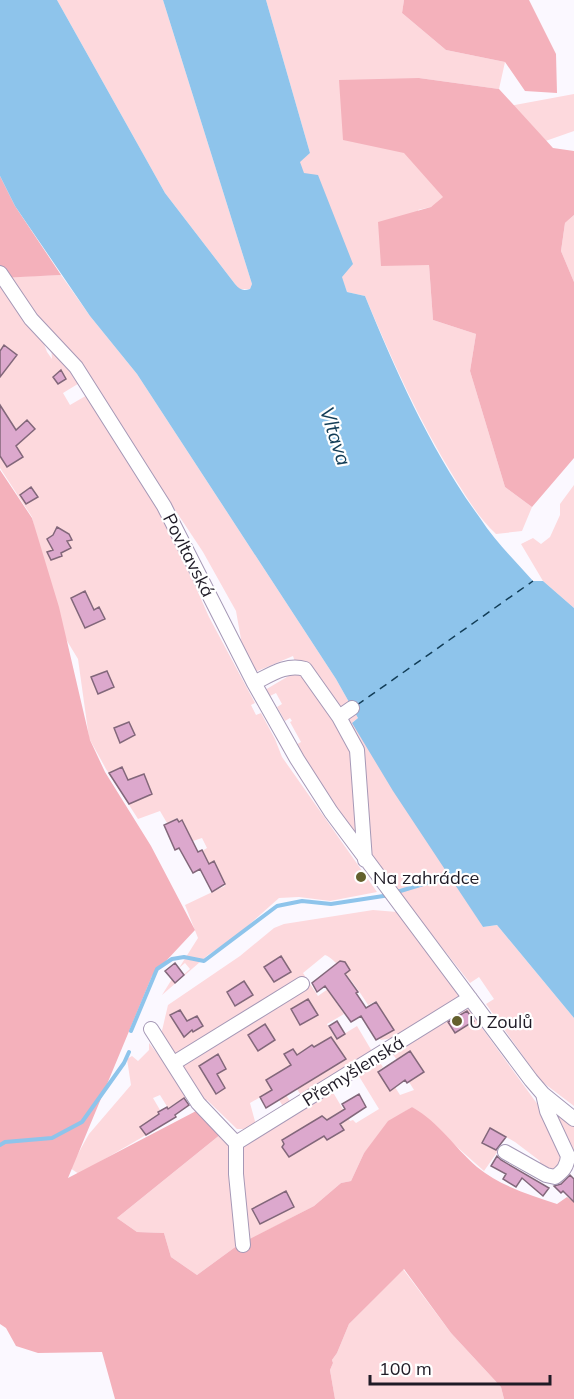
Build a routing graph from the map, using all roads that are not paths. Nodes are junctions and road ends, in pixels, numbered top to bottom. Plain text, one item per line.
1 (0, 273) edge
2 (254, 683) junction
3 (365, 860) junction
4 (302, 984) dead end
5 (470, 998) junction
6 (151, 1029) dead end
7 (174, 1063) junction
8 (543, 1094) junction
9 (574, 1119) edge
10 (236, 1143) junction
11 (505, 1152) dead end
12 (243, 1245) dead end

1 - 2 street, Povltavská
2 - 3 street, Povltavská
2 - 3 street
3 - 5 street, Povltavská
4 - 7 street
5 - 8 street
5 - 10 street, Přemyšlenská
6 - 7 street
7 - 10 street
8 - 9 street
8 - 11 street
10 - 12 street

